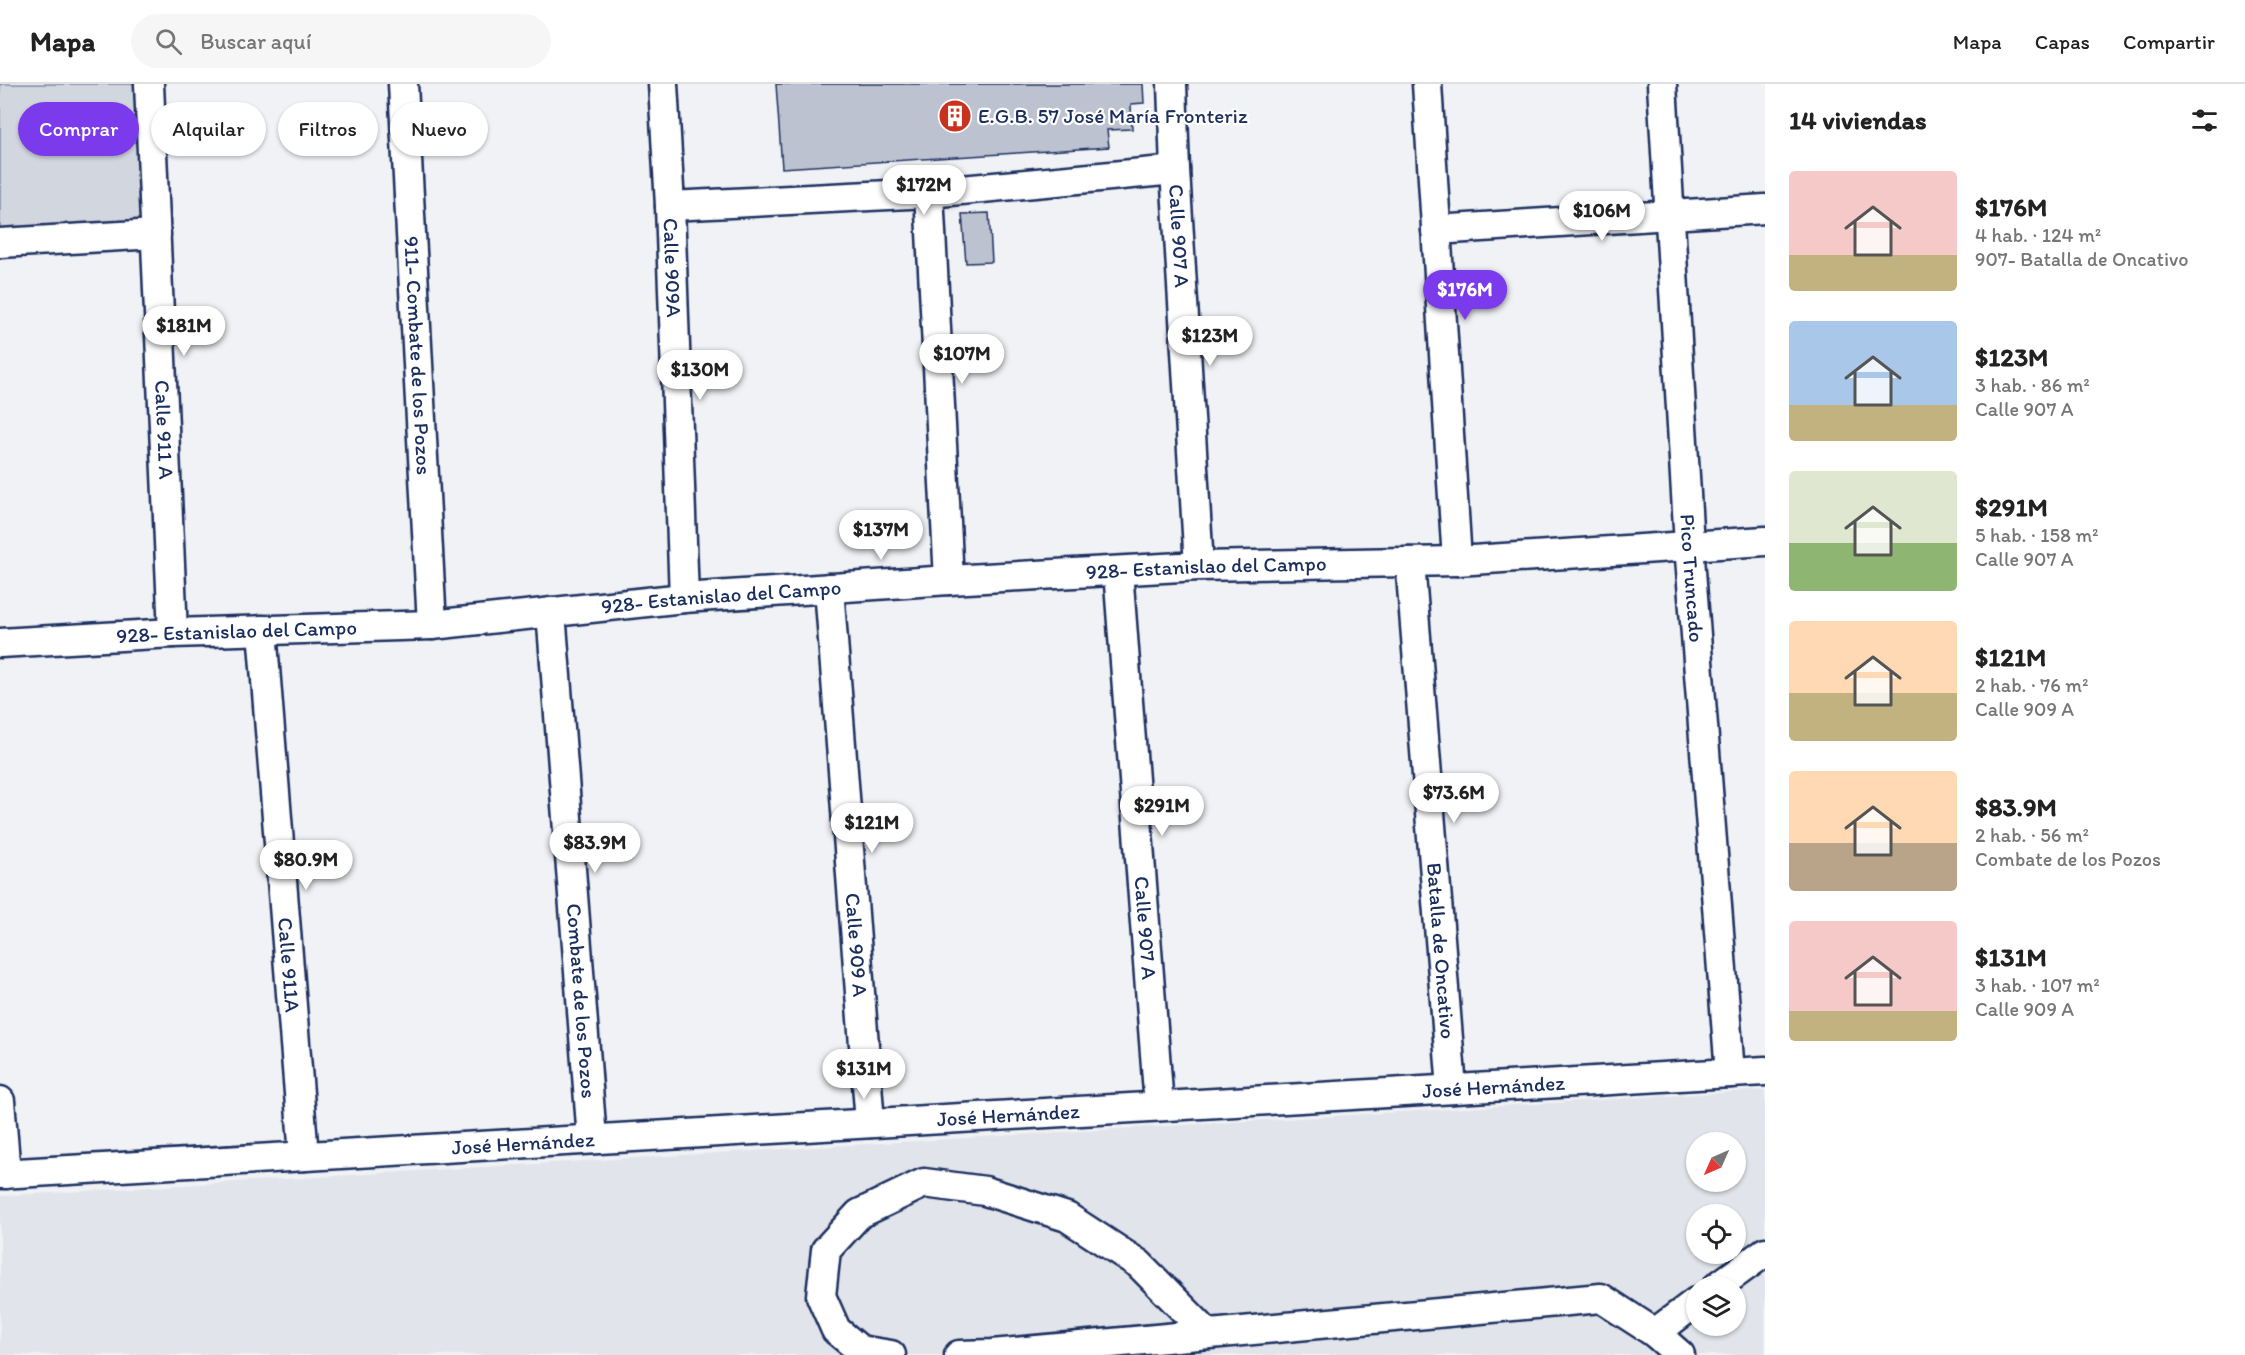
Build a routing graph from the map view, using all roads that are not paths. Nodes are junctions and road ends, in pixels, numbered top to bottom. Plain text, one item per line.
1 (149, 84) edge
2 (403, 84) edge
3 (663, 84) edge
4 (1172, 84) edge
5 (1427, 84) edge
6 (1662, 84) edge
7 (1175, 170) junction
8 (929, 193) junction
9 (669, 206) junction
10 (1765, 208) edge
11 (1669, 214) junction
12 (1436, 230) junction
13 (156, 234) junction
14 (0, 243) edge
15 (1765, 541) edge
16 (1689, 544) junction
17 (1457, 561) junction
18 (1410, 562) junction
19 (1199, 566) junction
20 (1118, 571) junction
21 (949, 580) junction
22 (829, 588) junction
23 (684, 598) junction
24 (551, 612) junction
25 (432, 625) junction
26 (262, 630) junction
27 (173, 633) junction
28 (0, 643) edge
29 (1765, 1071) edge
30 (1730, 1073) junction
31 (1452, 1089) junction
32 (0, 1101) edge
33 (1159, 1106) junction
34 (870, 1123) junction
35 (592, 1139) junction
36 (304, 1156) junction
37 (3, 1174) edge
38 (1765, 1252) edge
39 (1732, 1276) edge
40 (1686, 1310) edge
41 (1655, 1333) junction
42 (1208, 1334) junction
43 (891, 1355) edge
44 (959, 1355) edge
45 (1680, 1355) edge

1 - 13 street, Calle 911 A
2 - 25 street, 911- Combate de los Pozos
3 - 9 street, Calle 909A
4 - 7 street, Calle 907 A
5 - 12 street
6 - 11 street, Pico Truncado
7 - 8 street
7 - 19 street, Calle 907 A
8 - 9 street
8 - 21 street
9 - 23 street, Calle 909A
10 - 11 street
11 - 12 street
11 - 16 street, Pico Truncado
12 - 17 street
13 - 14 street
13 - 27 street, Calle 911 A
15 - 16 street, 928- Estanislao del Campo
16 - 17 street, 928- Estanislao del Campo
16 - 30 street, Pico Truncado
17 - 18 street, 928- Estanislao del Campo
18 - 19 street, 928- Estanislao del Campo
18 - 31 street, Batalla de Oncativo
19 - 20 street, 928- Estanislao del Campo
20 - 21 street, 928- Estanislao del Campo
20 - 33 street, Calle 907 A
21 - 22 street, 928- Estanislao del Campo
22 - 23 street, 928- Estanislao del Campo
22 - 34 street, Calle 909 A
23 - 24 street, 928- Estanislao del Campo
24 - 25 street, 928- Estanislao del Campo
24 - 35 street, Combate de los Pozos
25 - 26 street, 928- Estanislao del Campo
26 - 27 street, 928- Estanislao del Campo
26 - 36 street, Calle 911A
27 - 28 street, 928- Estanislao del Campo
29 - 30 street, José Hernández
30 - 31 street, José Hernández
31 - 33 street, José Hernández
32 - 37 street
33 - 34 street, José Hernández
34 - 35 street, José Hernández
35 - 36 street, José Hernández
36 - 37 street, José Hernández
38 - 39 street
40 - 41 street
41 - 42 street
41 - 45 street
42 - 43 street
42 - 44 street

